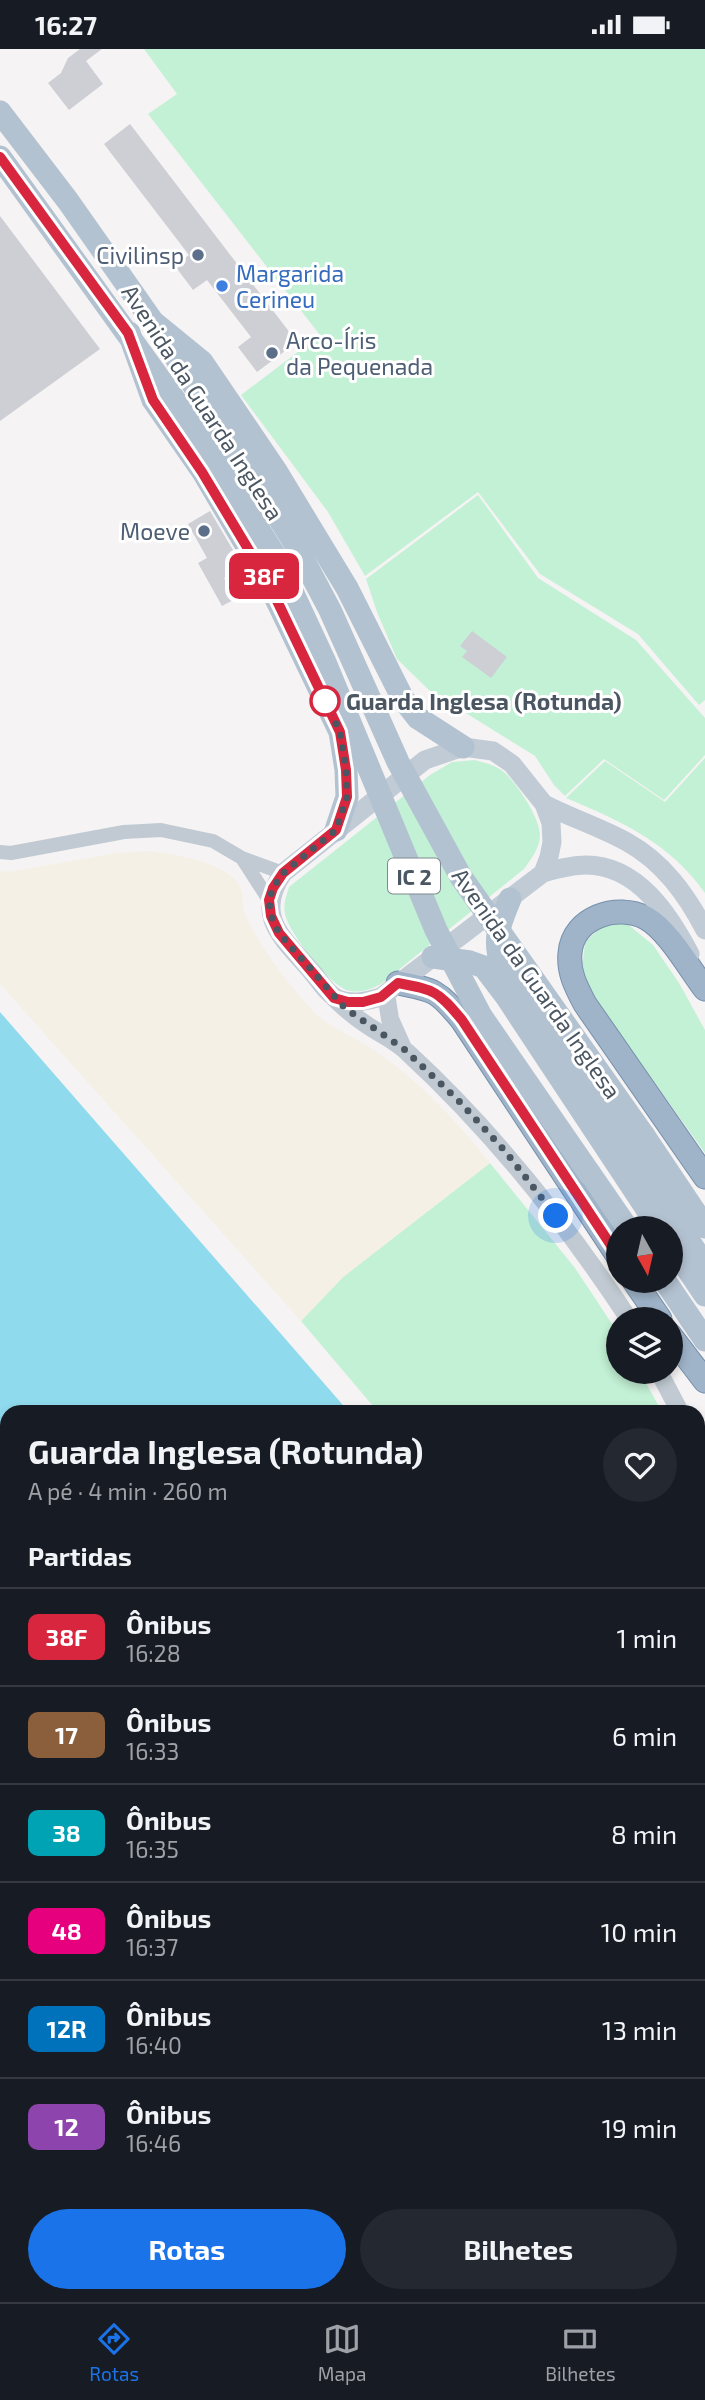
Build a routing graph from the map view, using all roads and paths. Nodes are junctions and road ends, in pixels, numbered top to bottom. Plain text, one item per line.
1 (0, 112) edge
2 (0, 157) edge
3 (153, 321) junction
4 (128, 333) junction
5 (463, 747) junction
6 (544, 803) junction
7 (336, 830) junction
8 (0, 852) edge
9 (242, 858) junction
10 (283, 873) junction
11 (543, 873) junction
12 (510, 899) junction
13 (269, 900) junction
14 (705, 930) edge
15 (433, 957) junction
16 (705, 987) edge
17 (392, 988) junction
18 (334, 998) junction
19 (404, 1049) junction
20 (705, 1177) edge
21 (619, 1216) edge
22 (651, 1216) edge
23 (705, 1227) edge
24 (606, 1238) edge
25 (683, 1263) edge
26 (705, 1265) edge
27 (672, 1293) edge
28 (705, 1295) edge
29 (621, 1307) edge
30 (705, 1340) edge
31 (683, 1352) edge
32 (705, 1381) edge
33 (665, 1384) edge
34 (676, 1405) edge

1 - 3 main road, Avenida da Guarda Inglesa
2 - 4 main road, Avenida da Guarda Inglesa
3 - 5 main road
3 - 23 main road, Avenida da Guarda Inglesa / IC 2, bridge
4 - 7 main road
4 - 21 main road, Avenida da Guarda Inglesa / IC 2, bridge
5 - 6 main road
5 - 7 main road
6 - 11 main road
6 - 14 main road
7 - 10 main road
8 - 9 street
9 - 10 street
9 - 13 street
10 - 13 main road
11 - 12 main road
11 - 16 main road
12 - 15 main road
12 - 26 main road
13 - 18 main road
15 - 17 main road
15 - 22 main road
16 - 20 highway
17 - 18 main road
17 - 19 street
17 - 24 highway
18 - 19 street
19 - 29 street
25 - 28 main road
27 - 30 main road
31 - 32 highway
33 - 34 street

